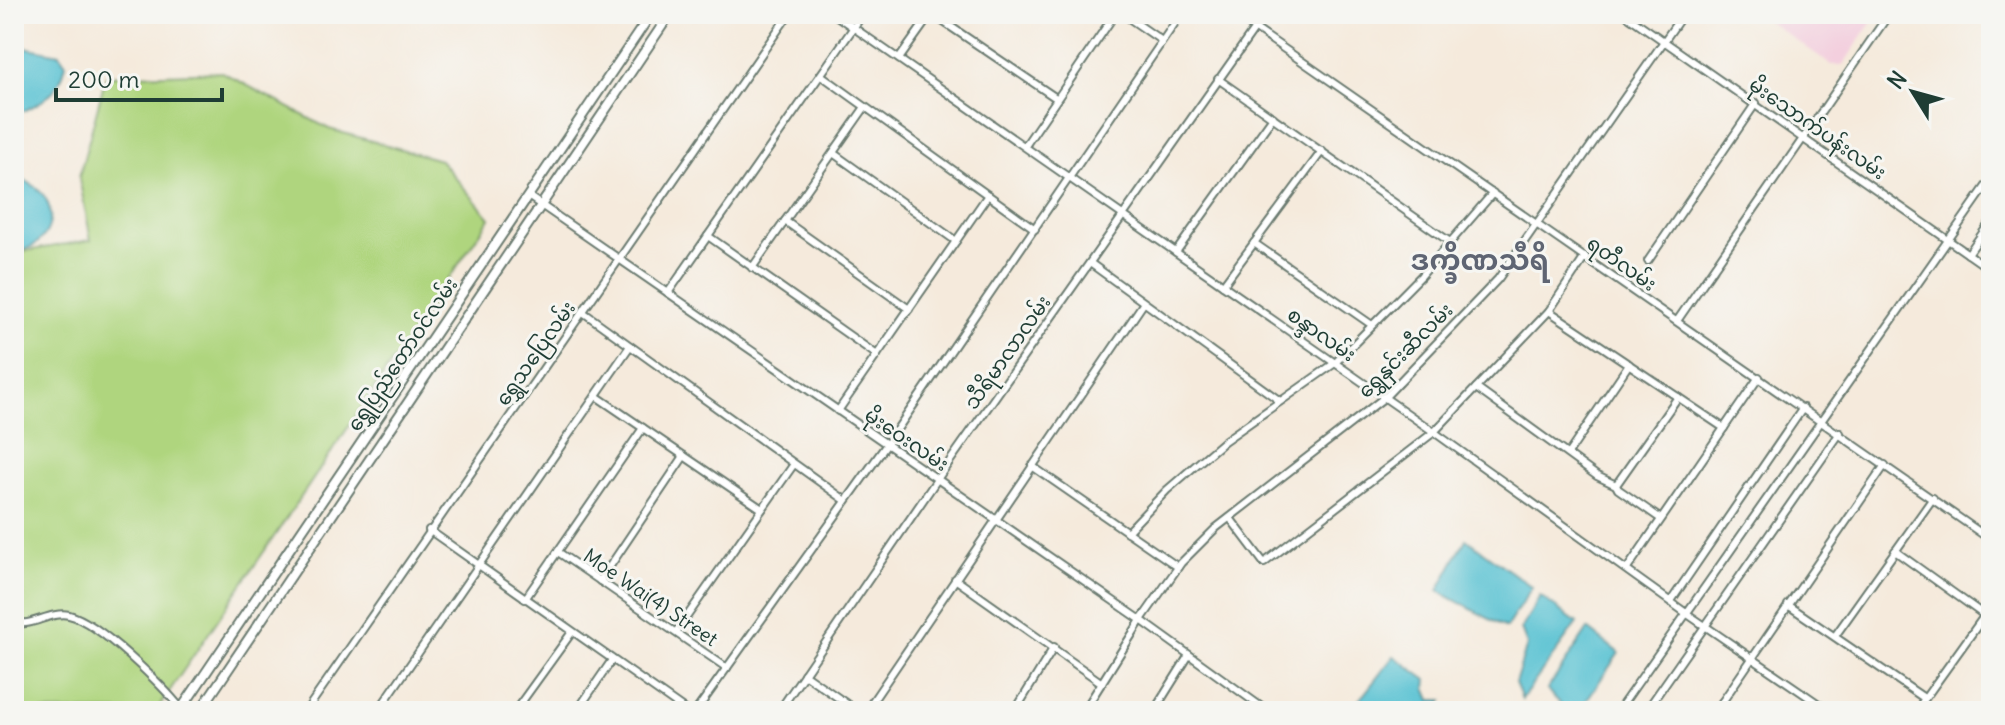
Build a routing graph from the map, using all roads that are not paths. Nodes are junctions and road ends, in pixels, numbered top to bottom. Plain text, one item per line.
1 (651, 14) edge
2 (670, 14) edge
3 (789, 14) edge
4 (834, 14) edge
5 (863, 14) edge
6 (931, 14) edge
7 (1115, 14) edge
8 (1123, 14) edge
9 (1181, 14) edge
10 (1234, 14) edge
11 (1265, 14) edge
12 (1625, 14) edge
13 (1683, 14) edge
14 (1889, 14) edge
15 (853, 28) junction
16 (1256, 29) junction
17 (1162, 41) junction
18 (1665, 41) junction
19 (899, 59) junction
20 (821, 75) junction
21 (1218, 79) junction
22 (1056, 98) junction
23 (1756, 103) junction
24 (865, 107) junction
25 (1273, 117) junction
26 (1804, 137) junction
27 (1025, 146) junction
28 (1322, 151) junction
29 (833, 153) junction
30 (1070, 178) junction
31 (1991, 179) edge
32 (1493, 193) junction
33 (988, 195) junction
34 (528, 196) junction
35 (541, 205) junction
36 (1123, 216) junction
37 (785, 221) junction
38 (1991, 221) edge
39 (1538, 224) junction
40 (1035, 229) junction
41 (708, 236) junction
42 (1949, 240) junction
43 (956, 241) junction
44 (1450, 242) junction
45 (1254, 243) junction
46 (1176, 252) junction
47 (1968, 254) junction
48 (1585, 257) junction
49 (621, 260) junction
50 (1648, 261) dead end
51 (1090, 263) junction
52 (752, 268) junction
53 (1991, 270) edge
54 (1223, 285) junction
55 (668, 293) junction
56 (1143, 304) junction
57 (909, 309) junction
58 (1549, 311) junction
59 (583, 312) junction
60 (1677, 321) junction
61 (1372, 325) junction
62 (630, 346) junction
63 (877, 355) junction
64 (1335, 363) junction
65 (1629, 364) junction
66 (1759, 377) junction
67 (1476, 388) junction
68 (596, 396) junction
69 (1385, 397) junction
70 (1678, 397) junction
71 (389, 401) junction
72 (1280, 401) junction
73 (1803, 408) junction
74 (403, 410) junction
75 (838, 411) junction
76 (1821, 420) junction
77 (643, 428) junction
78 (1724, 428) junction
79 (1434, 432) junction
80 (1840, 433) junction
81 (887, 444) junction
82 (1568, 454) junction
83 (684, 456) junction
84 (794, 464) junction
85 (1885, 465) junction
86 (1032, 466) junction
87 (938, 478) junction
88 (1616, 485) junction
89 (1933, 498) junction
90 (845, 500) junction
91 (762, 509) junction
92 (995, 518) junction
93 (1230, 518) junction
94 (1661, 519) junction
95 (429, 530) junction
96 (1127, 532) junction
97 (296, 539) junction
98 (1991, 540) edge
99 (309, 548) junction
100 (1895, 551) junction
101 (558, 552) junction
102 (480, 566) junction
103 (1178, 567) junction
104 (1627, 569) junction
105 (955, 579) junction
106 (600, 581) junction
107 (525, 599) junction
108 (1671, 601) junction
109 (1788, 605) junction
110 (1686, 613) junction
111 (1988, 618) edge
112 (1141, 620) junction
113 (14, 623) edge
114 (1705, 625) junction
115 (572, 632) junction
116 (676, 632) junction
117 (1835, 636) junction
118 (1054, 647) junction
119 (1189, 655) junction
120 (1752, 658) junction
121 (612, 660) junction
122 (727, 668) junction
123 (804, 674) junction
124 (1102, 683) junction
125 (1924, 698) junction
126 (1722, 702) junction
127 (181, 710) edge
128 (200, 711) edge
129 (306, 711) edge
130 (378, 711) edge
131 (515, 711) edge
132 (577, 711) edge
133 (686, 711) edge
134 (696, 711) edge
135 (779, 711) edge
136 (857, 711) edge
137 (866, 711) edge
138 (1015, 711) edge
139 (1084, 711) edge
140 (1154, 711) edge
141 (1267, 711) edge
142 (1618, 711) edge
143 (1646, 711) edge
144 (1716, 711) edge
145 (1734, 711) edge
146 (1829, 711) edge
147 (1916, 711) edge

1 - 34 main road, ရွှေပြည်တော်ဝင်လမ်း
2 - 35 main road, ရွှေပြည်တော်ဝင်လမ်း
3 - 49 street, ရွှေသပြေလမ်း
4 - 15 street, စန္ဒာလမ်း
5 - 15 street
6 - 19 street
6 - 22 street
7 - 22 street
8 - 17 street
9 - 17 street
10 - 16 street, ရတီလမ်း
11 - 16 street, သီရိမာလာလမ်း
12 - 18 street, မိုးသောက်ပန်းလမ်း
13 - 18 street, ရွှေနှင်းဆီလမ်း
14 - 26 street
15 - 19 street, စန္ဒာလမ်း
15 - 20 street
16 - 21 street, သီရိမာလာလမ်း
16 - 32 street, ရတီလမ်း
17 - 30 street
18 - 23 street, မိုးသောက်ပန်းလမ်း
18 - 39 street, ရွှေနှင်းဆီလမ်း
19 - 27 street, စန္ဒာလမ်း
20 - 24 street
20 - 41 street
21 - 25 street
21 - 36 street, သီရိမာလာလမ်း
22 - 27 street
23 - 26 street, မိုးသောက်ပန်းလမ်း
23 - 50 street
24 - 29 street
24 - 33 street
25 - 28 street
25 - 46 street
26 - 42 street, မိုးသောက်ပန်းလမ်း
26 - 60 street
27 - 30 street, စန္ဒာလမ်း
28 - 44 street
28 - 45 street
29 - 37 street
29 - 43 street
30 - 36 street, စန္ဒာလမ်း
30 - 40 street
31 - 42 street
32 - 39 street, ရတီလမ်း
32 - 44 street
33 - 40 street
33 - 43 street
34 - 35 street, မိုးဝေးလမ်း
34 - 71 main road, ရွှေပြည်တော်ဝင်လမ်း
35 - 49 street, မိုးဝေးလမ်း
35 - 74 main road, ရွှေပြည်တော်ဝင်လမ်း
36 - 46 street, စန္ဒာလမ်း
36 - 51 street, သီရိမာလာလမ်း
37 - 52 street
37 - 57 street
38 - 47 street
39 - 48 street, ရတီလမ်း
39 - 69 street, ရွှေနှင်းဆီလမ်း
40 - 81 street
41 - 52 street
41 - 55 street
42 - 47 street, မိုးသောက်ပန်းလမ်း
42 - 76 street
43 - 57 street
44 - 61 street
45 - 54 street
45 - 61 street
46 - 54 street, စန္ဒာလမ်း
47 - 53 street, မိုးသောက်ပန်းလမ်း
48 - 58 street
48 - 60 street, ရတီလမ်း
49 - 55 street, မိုးဝေးလမ်း
49 - 59 street, ရွှေသပြေလမ်း
51 - 56 street
51 - 87 street, သီရိမာလာလမ်း
52 - 63 street
54 - 64 street, စန္ဒာလမ်း
55 - 75 street, မိုးဝေးလမ်း
56 - 72 street
56 - 86 street
57 - 63 street
58 - 65 street
58 - 67 street
59 - 62 street
59 - 95 street, ရွှေသပြေလမ်း
60 - 66 street, ရတီလမ်း
61 - 64 street
62 - 68 street
62 - 84 street
63 - 75 street
64 - 69 street, စန္ဒာလမ်း
64 - 72 street
65 - 70 street
65 - 82 street
66 - 73 street, ရတီလမ်း
66 - 78 street
67 - 79 street
67 - 82 street
68 - 77 street
68 - 102 street
69 - 79 street, စန္ဒာလမ်း
69 - 93 street, ရွှေနှင်းဆီလမ်း
70 - 78 street
70 - 88 street
71 - 74 street
71 - 97 main road, ရွှေပြည်တော်ဝင်လမ်း
72 - 96 street
73 - 76 street, ရတီလမ်း
73 - 108 street
74 - 99 main road, ရွှေပြည်တော်ဝင်လမ်း
75 - 81 street, မိုးဝေးလမ်း
76 - 80 street, ရတီလမ်း
76 - 110 street
77 - 83 street
77 - 101 street
78 - 94 street
79 - 93 street
79 - 104 street, စန္ဒာလမ်း
80 - 85 street, ရတီလမ်း
80 - 114 street
81 - 87 street, မိုးဝေးလမ်း
81 - 90 street
82 - 88 street
83 - 91 street
83 - 106 street
84 - 90 street
84 - 91 street
85 - 89 street, ရတီလမ်း
85 - 109 street
86 - 92 street
86 - 96 street
87 - 92 street, မိုးဝေးလမ်း
87 - 123 street, သီရိမာလာလမ်း
88 - 94 street
89 - 98 street, ရတီလမ်း
89 - 100 street
90 - 122 street
91 - 116 street
92 - 105 street
92 - 112 street, မိုးဝေးလမ်း
93 - 103 street, ရွှေနှင်းဆီလမ်း
94 - 104 street
95 - 102 street
95 - 129 street, ရွှေသပြေလမ်း
96 - 103 street
97 - 99 street
97 - 127 main road, ရွှေပြည်တော်ဝင်လမ်း
99 - 128 main road, ရွှေပြည်တော်ဝင်လမ်း
100 - 111 street
100 - 117 street
101 - 106 street, Moe Wai(4) Street
101 - 107 street
102 - 107 street
102 - 130 street
103 - 112 street, ရွှေနှင်းဆီလမ်း
104 - 108 street, စန္ဒာလမ်း
105 - 118 street
105 - 137 street
106 - 116 street, Moe Wai(4) Street
107 - 115 street
108 - 110 street, စန္ဒာလမ်း
109 - 117 street
109 - 120 street
110 - 114 street, စန္ဒာလမ်း
110 - 142 street
111 - 125 street
112 - 119 street, မိုးဝေးလမ်း
112 - 124 street, ရွှေနှင်းဆီလမ်း
113 - 127 street
114 - 120 street, စန္ဒာလမ်း
114 - 143 street
115 - 121 street
115 - 131 street
116 - 122 street, Moe Wai(4) Street
117 - 125 street
118 - 124 street
118 - 138 street
119 - 140 street
119 - 141 street, မိုးဝေးလမ်း
120 - 126 street
120 - 146 street, စန္ဒာလမ်း
121 - 132 street
121 - 133 street
122 - 134 street
123 - 135 street, သီရိမာလာလမ်း
123 - 136 street
124 - 139 street, ရွှေနှင်းဆီလမ်း
125 - 147 street
126 - 144 street
126 - 145 street

